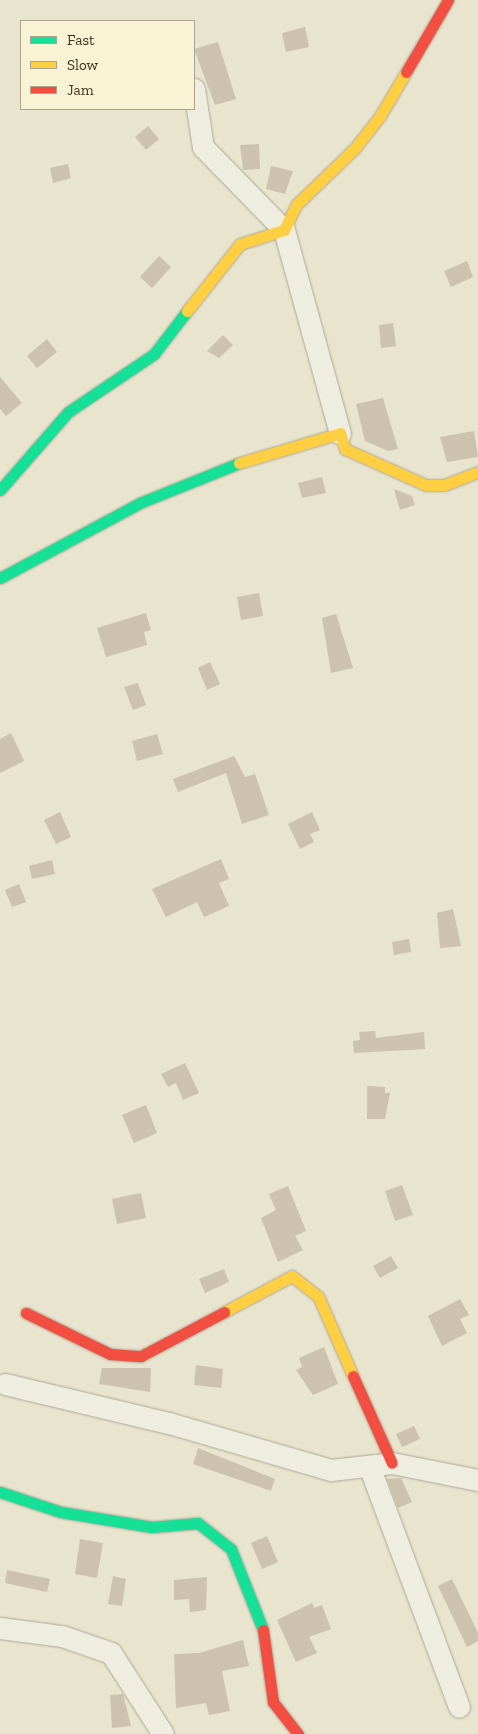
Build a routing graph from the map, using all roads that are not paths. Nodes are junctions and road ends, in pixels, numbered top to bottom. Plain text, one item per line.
1 (448, 0) edge
2 (195, 95) edge
3 (284, 230) junction
4 (340, 433) junction
5 (478, 472) edge
6 (0, 490) edge
7 (2, 573) edge
8 (26, 1312) dead end
9 (5, 1384) dead end
10 (392, 1464) junction
11 (369, 1466) junction
12 (478, 1480) edge
13 (0, 1492) edge
14 (0, 1628) edge
15 (458, 1707) dead end
16 (163, 1734) edge
17 (298, 1734) edge

1 - 3 street
2 - 3 street
3 - 4 street
3 - 6 street
4 - 5 street
4 - 7 street
8 - 10 street
9 - 11 street
10 - 11 street
10 - 12 street
11 - 15 street
13 - 17 street
14 - 16 street

